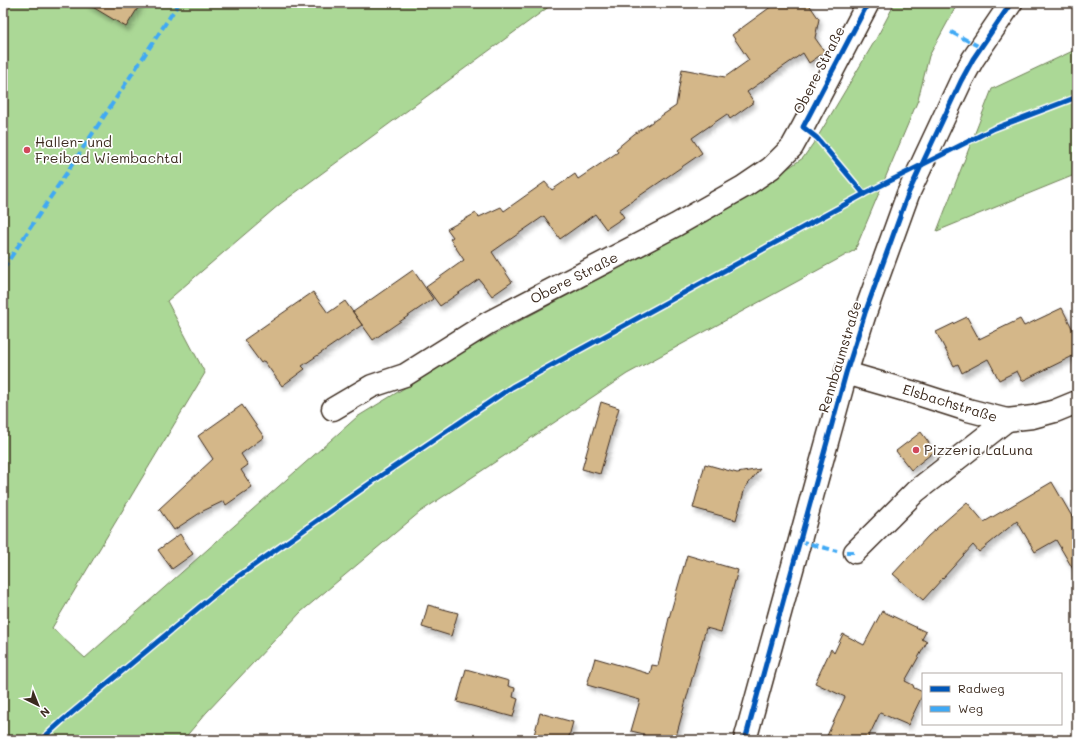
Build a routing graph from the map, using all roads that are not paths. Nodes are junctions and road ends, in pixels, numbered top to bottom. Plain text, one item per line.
1 (868, 3) edge
2 (1011, 3) edge
3 (846, 373) junction
4 (1077, 402) edge
5 (333, 409) dead end
6 (1007, 420) junction
7 (855, 552) dead end
8 (745, 740) edge

1 - 5 street, Obere Straße
2 - 3 street, Rennbaumstraße
3 - 6 street, Elsbachstraße
3 - 8 street, Rennbaumstraße
4 - 6 street, Elsbachstraße
6 - 7 street

